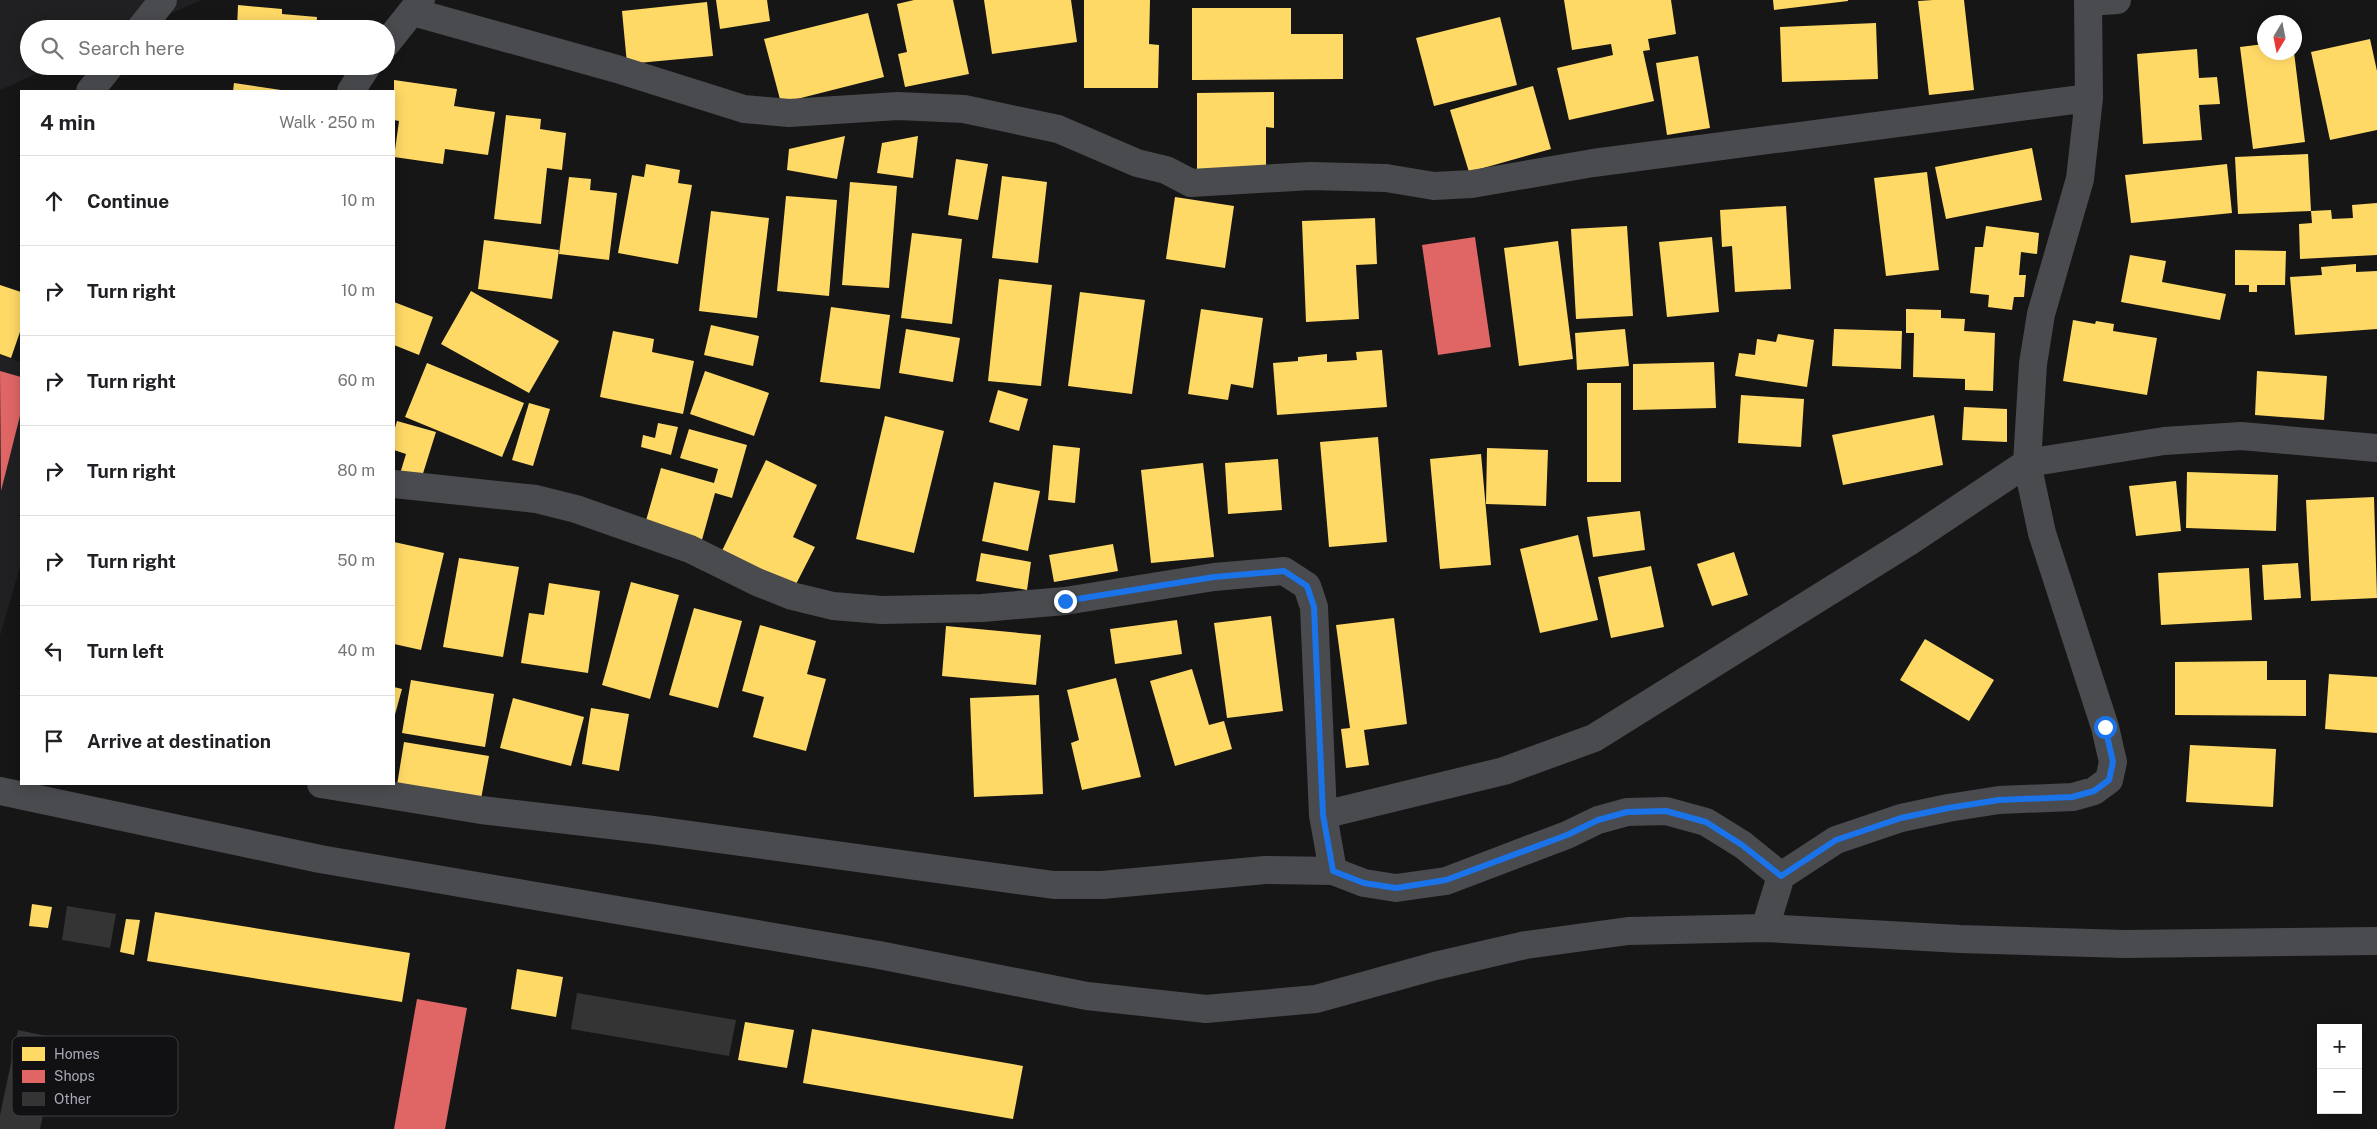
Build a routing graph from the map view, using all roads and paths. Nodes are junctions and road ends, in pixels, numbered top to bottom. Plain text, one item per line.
1 (163, 0) edge
2 (2117, 0) edge
3 (2088, 1) edge
4 (418, 6) edge
5 (147, 20) edge
6 (395, 33) edge
7 (103, 75) edge
8 (361, 75) edge
9 (91, 90) edge
10 (352, 90) edge
11 (2089, 98) junction
12 (2377, 448) edge
13 (2027, 463) junction
14 (395, 484) edge
15 (327, 785) edge
16 (12, 789) edge
17 (1323, 815) junction
18 (1333, 871) junction
19 (1781, 876) junction
20 (1765, 928) junction
21 (2377, 941) edge

1 - 5 street
2 - 3 street
3 - 11 street
4 - 6 street
4 - 11 street
7 - 9 street
8 - 10 street
11 - 13 street
12 - 13 street
13 - 17 street
13 - 19 street
14 - 17 street
15 - 18 street
16 - 20 street
17 - 18 street
18 - 19 street
19 - 20 street
20 - 21 street

